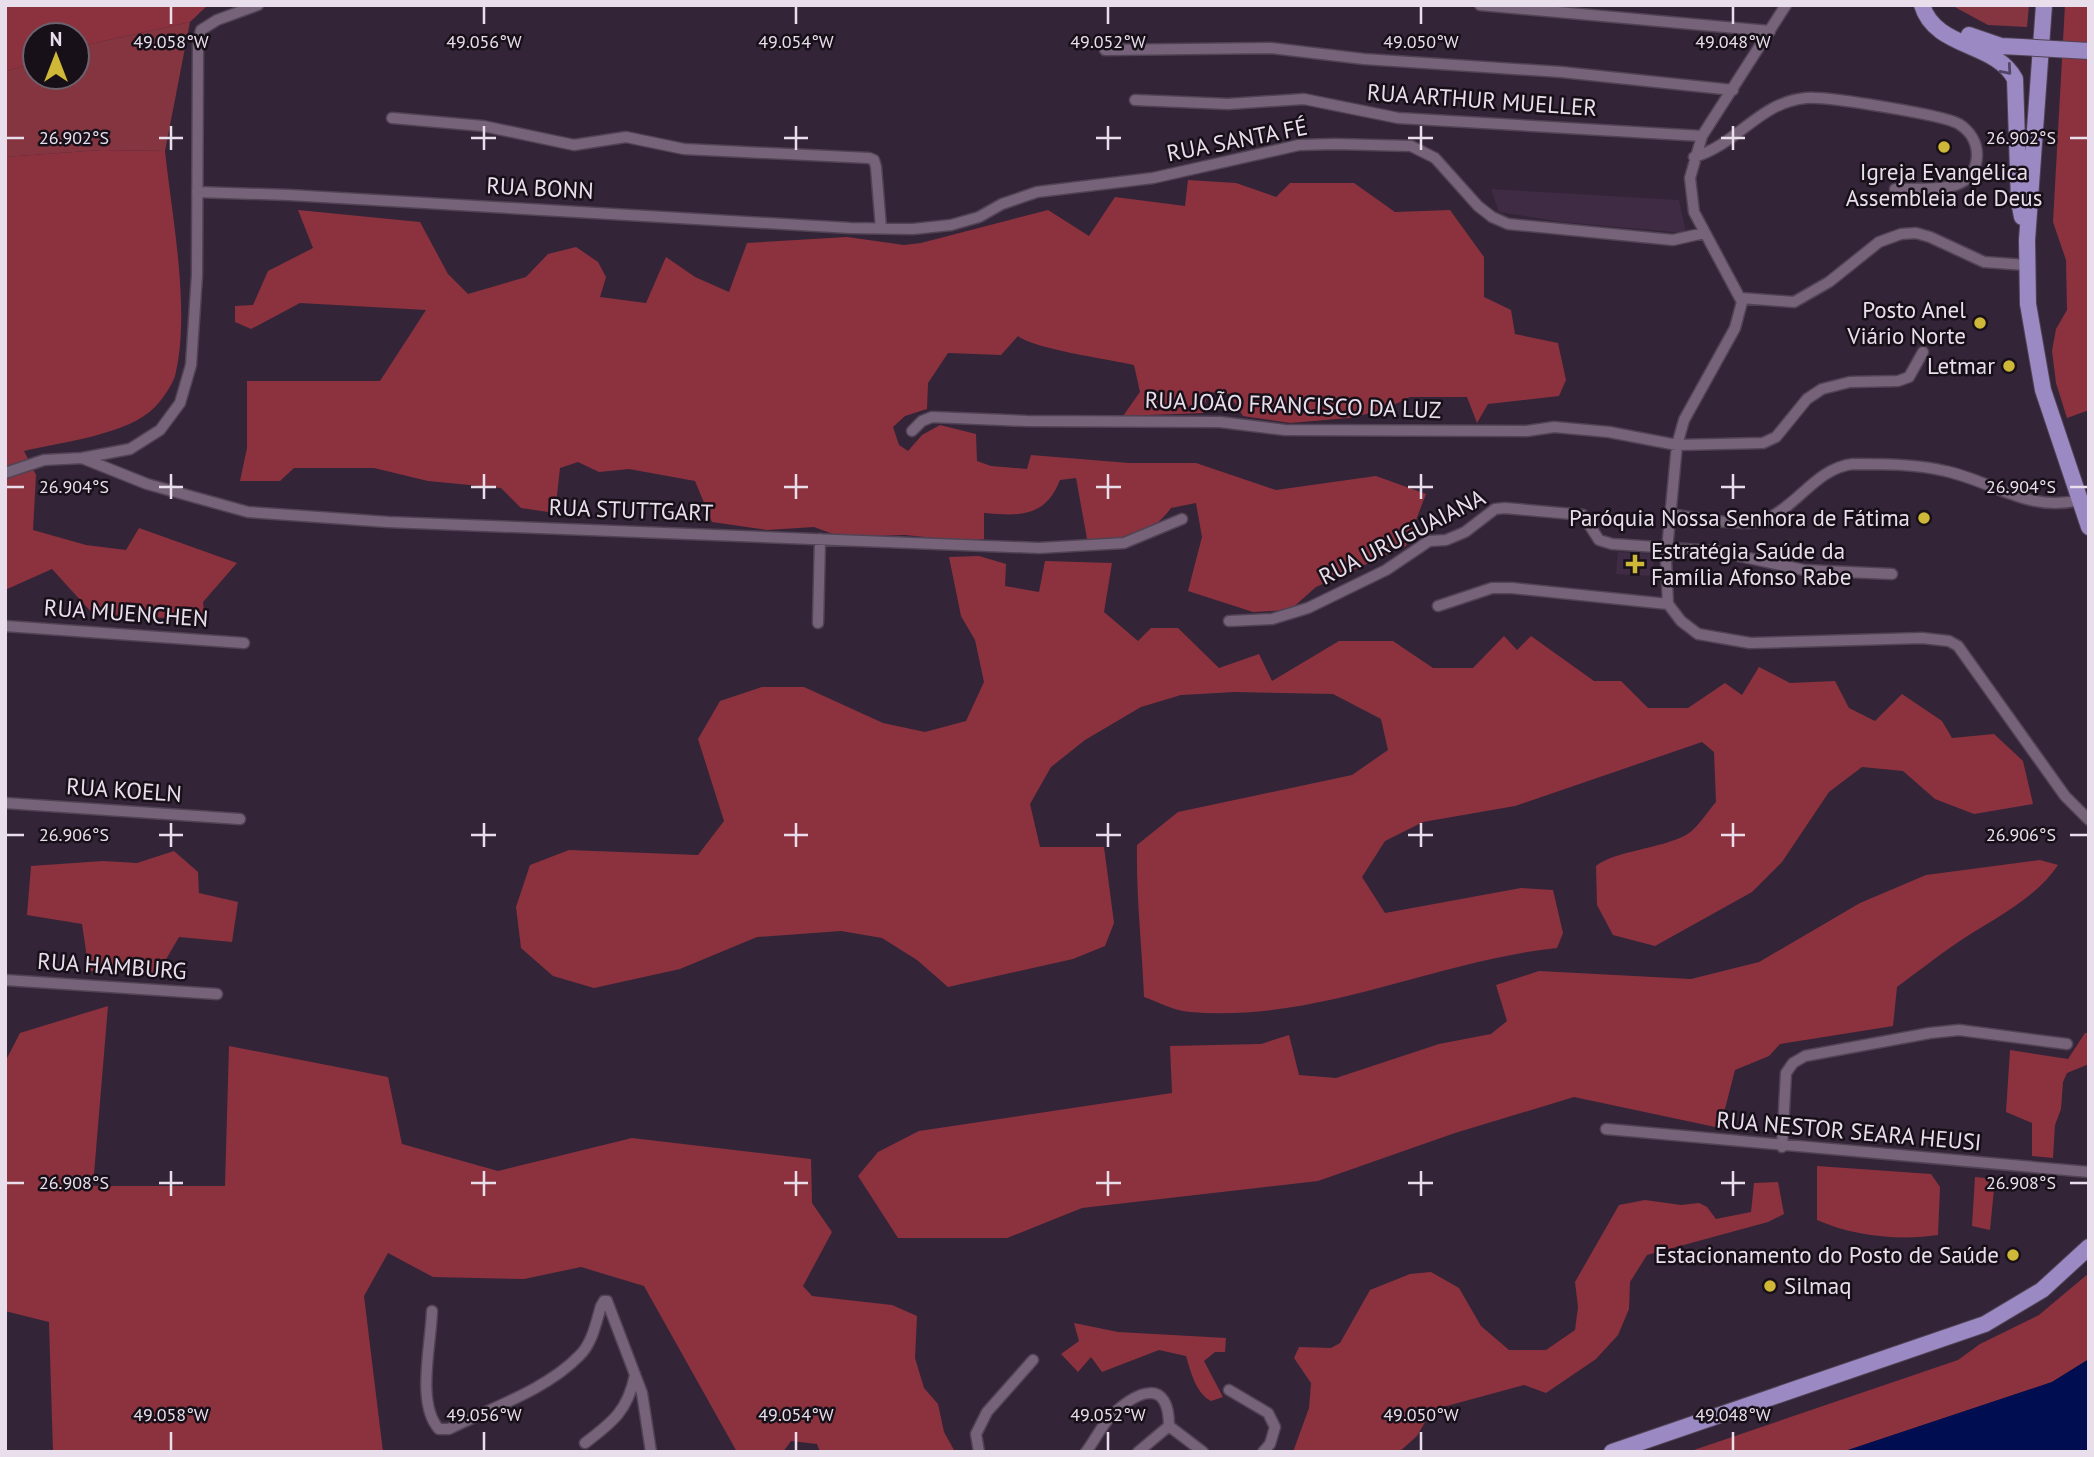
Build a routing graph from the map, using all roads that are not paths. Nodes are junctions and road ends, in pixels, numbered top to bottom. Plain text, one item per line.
1 (258, 5) edge
2 (1480, 5) edge
3 (1786, 5) edge
4 (1922, 5) edge
5 (2044, 5) edge
6 (1770, 31) junction
7 (1105, 50) dead end
8 (2089, 51) edge
9 (1733, 90) junction
10 (1135, 100) dead end
11 (392, 118) dead end
12 (1702, 136) junction
13 (1694, 157) junction
14 (1895, 189) dead end
15 (197, 192) junction
16 (881, 228) junction
17 (1704, 233) junction
18 (2027, 240) junction
19 (2026, 265) junction
20 (1741, 298) junction
21 (1923, 352) dead end
22 (912, 431) dead end
23 (1677, 445) junction
24 (82, 458) junction
25 (5, 474) edge
26 (2080, 500) junction
27 (1669, 514) junction
28 (1182, 519) dead end
29 (2089, 527) edge
30 (820, 539) junction
31 (1667, 547) junction
32 (1892, 574) dead end
33 (1668, 604) junction
34 (1438, 606) dead end
35 (1228, 621) dead end
36 (818, 623) dead end
37 (5, 626) edge
38 (244, 643) dead end
39 (5, 803) edge
40 (240, 819) dead end
41 (2089, 820) edge
42 (5, 979) edge
43 (217, 994) dead end
44 (2067, 1044) dead end
45 (1606, 1129) dead end
46 (1782, 1147) junction
47 (2089, 1172) edge
48 (2089, 1247) edge
49 (432, 1311) dead end
50 (1033, 1360) dead end
51 (636, 1372) junction
52 (1229, 1390) dead end
53 (1169, 1426) junction
54 (585, 1443) dead end
55 (651, 1452) edge
56 (979, 1452) edge
57 (1086, 1452) edge
58 (1139, 1452) edge
59 (1203, 1452) edge
60 (1263, 1452) edge
61 (1612, 1452) edge

1 - 15 street
2 - 6 street
3 - 6 street
4 - 8 main road, bridge
4 -> 18 main road
5 - 18 main road
6 - 9 street
7 - 9 street
9 - 12 street
10 - 12 street, RUA ARTHUR MUELLER
11 - 16 street
12 - 13 street
13 - 14 street
13 - 17 street
15 - 16 street, RUA BONN
15 - 24 street
16 - 17 street, RUA SANTA FÉ
17 - 20 street
18 - 19 main road
19 - 20 street
19 - 26 main road
20 - 23 street
21 - 23 street, RUA JOÃO FRANCISCO DA LUZ
22 - 23 street, RUA JOÃO FRANCISCO DA LUZ
23 - 27 street
24 - 25 street
24 - 30 street, RUA STUTTGART
26 - 27 street
26 - 29 main road
27 - 31 street
28 - 30 street, RUA STUTTGART
30 - 36 street
31 - 32 street
31 - 33 street
31 - 35 street, RUA URUGUAIANA
33 - 34 street
33 - 41 street
37 - 38 street, RUA MUENCHEN
39 - 40 street, RUA KOELN
42 - 43 street, RUA HAMBURG
44 - 46 street
45 - 46 street, RUA NESTOR SEARA HEUSI
46 - 47 street, RUA NESTOR SEARA HEUSI
48 - 61 main road
49 - 51 street
50 - 56 street
51 - 54 street
51 - 55 street
52 - 60 street
53 - 57 street
53 - 58 street
53 - 59 street

